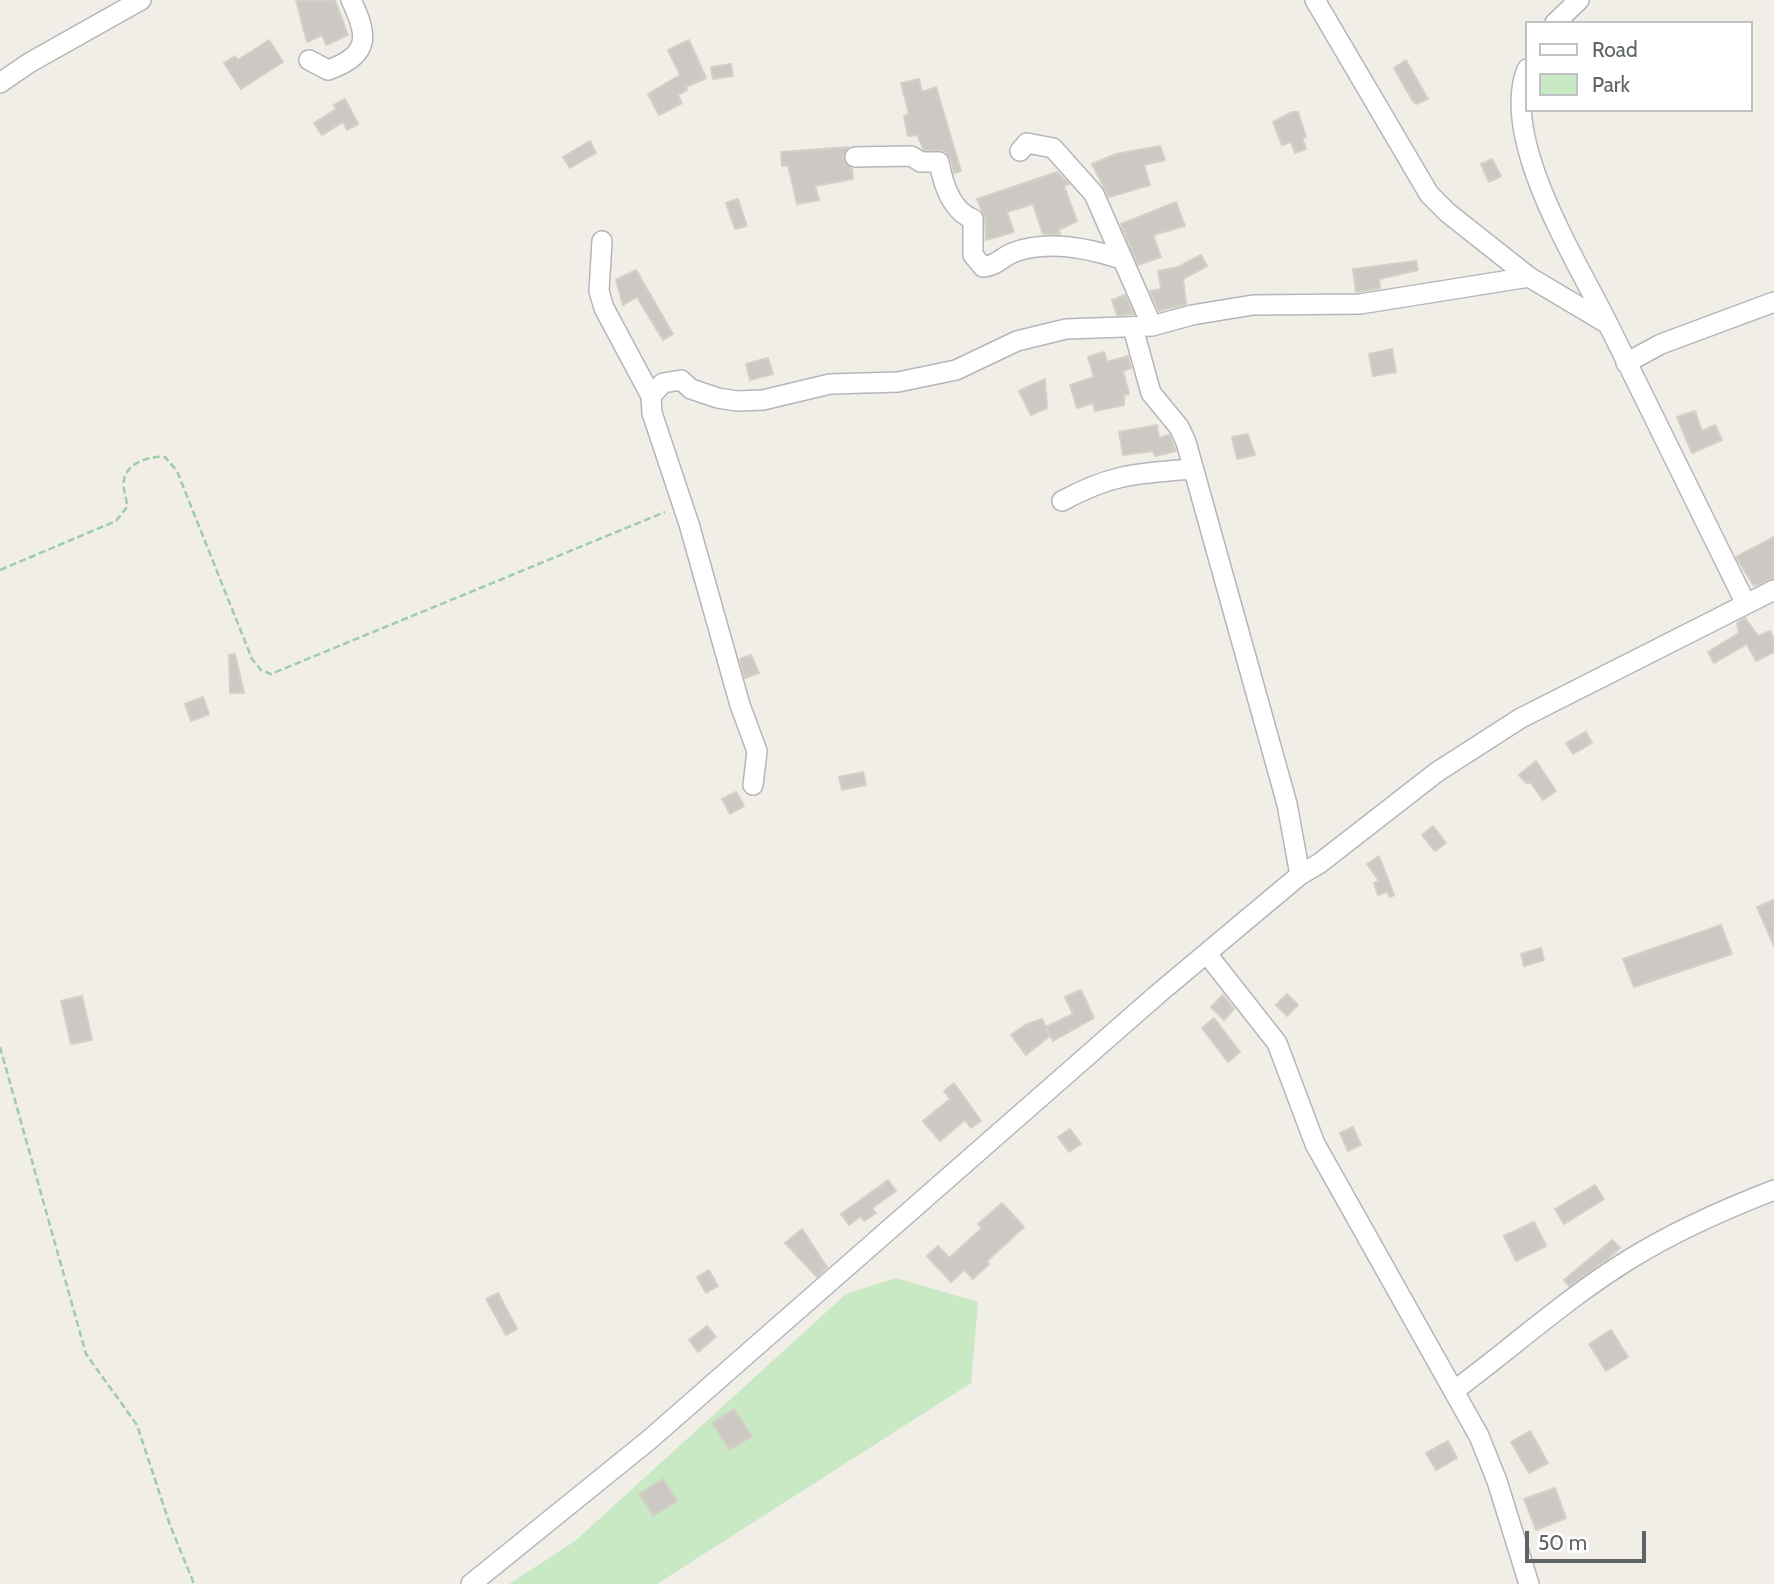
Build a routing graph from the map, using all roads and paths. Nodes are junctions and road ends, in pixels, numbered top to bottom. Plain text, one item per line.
1 (141, 0) edge
2 (351, 0) edge
3 (1315, 0) edge
4 (1579, 0) edge
5 (1557, 21) edge
6 (309, 60) dead end
7 (1526, 76) edge
8 (0, 83) edge
9 (1020, 151) dead end
10 (855, 157) dead end
11 (602, 241) dead end
12 (1121, 259) junction
13 (1529, 278) junction
14 (1774, 302) edge
15 (1608, 324) junction
16 (1142, 327) junction
17 (1626, 363) junction
18 (651, 396) junction
19 (1193, 469) junction
20 (1062, 501) dead end
21 (681, 505) junction
22 (0, 570) edge
23 (1774, 590) edge
24 (1745, 602) junction
25 (753, 785) dead end
26 (1300, 875) junction
27 (1207, 954) junction
28 (0, 1047) edge
29 (1774, 1191) edge
30 (1455, 1390) junction
31 (194, 1584) edge
32 (471, 1584) edge
33 (1529, 1584) edge

1 - 8 street
2 - 6 street
3 - 13 street
4 - 5 street
7 - 15 street
9 - 12 street
10 - 12 street
11 - 18 street
12 - 16 street
13 - 15 street
13 - 16 street
14 - 17 street
15 - 17 street
16 - 18 street
16 - 19 street
17 - 24 street
18 - 21 street
19 - 20 street
19 - 26 street
21 - 22 path
21 - 25 street
23 - 24 street
24 - 26 street
26 - 27 street
27 - 30 street
27 - 32 street
28 - 31 path
29 - 30 street
30 - 33 street

